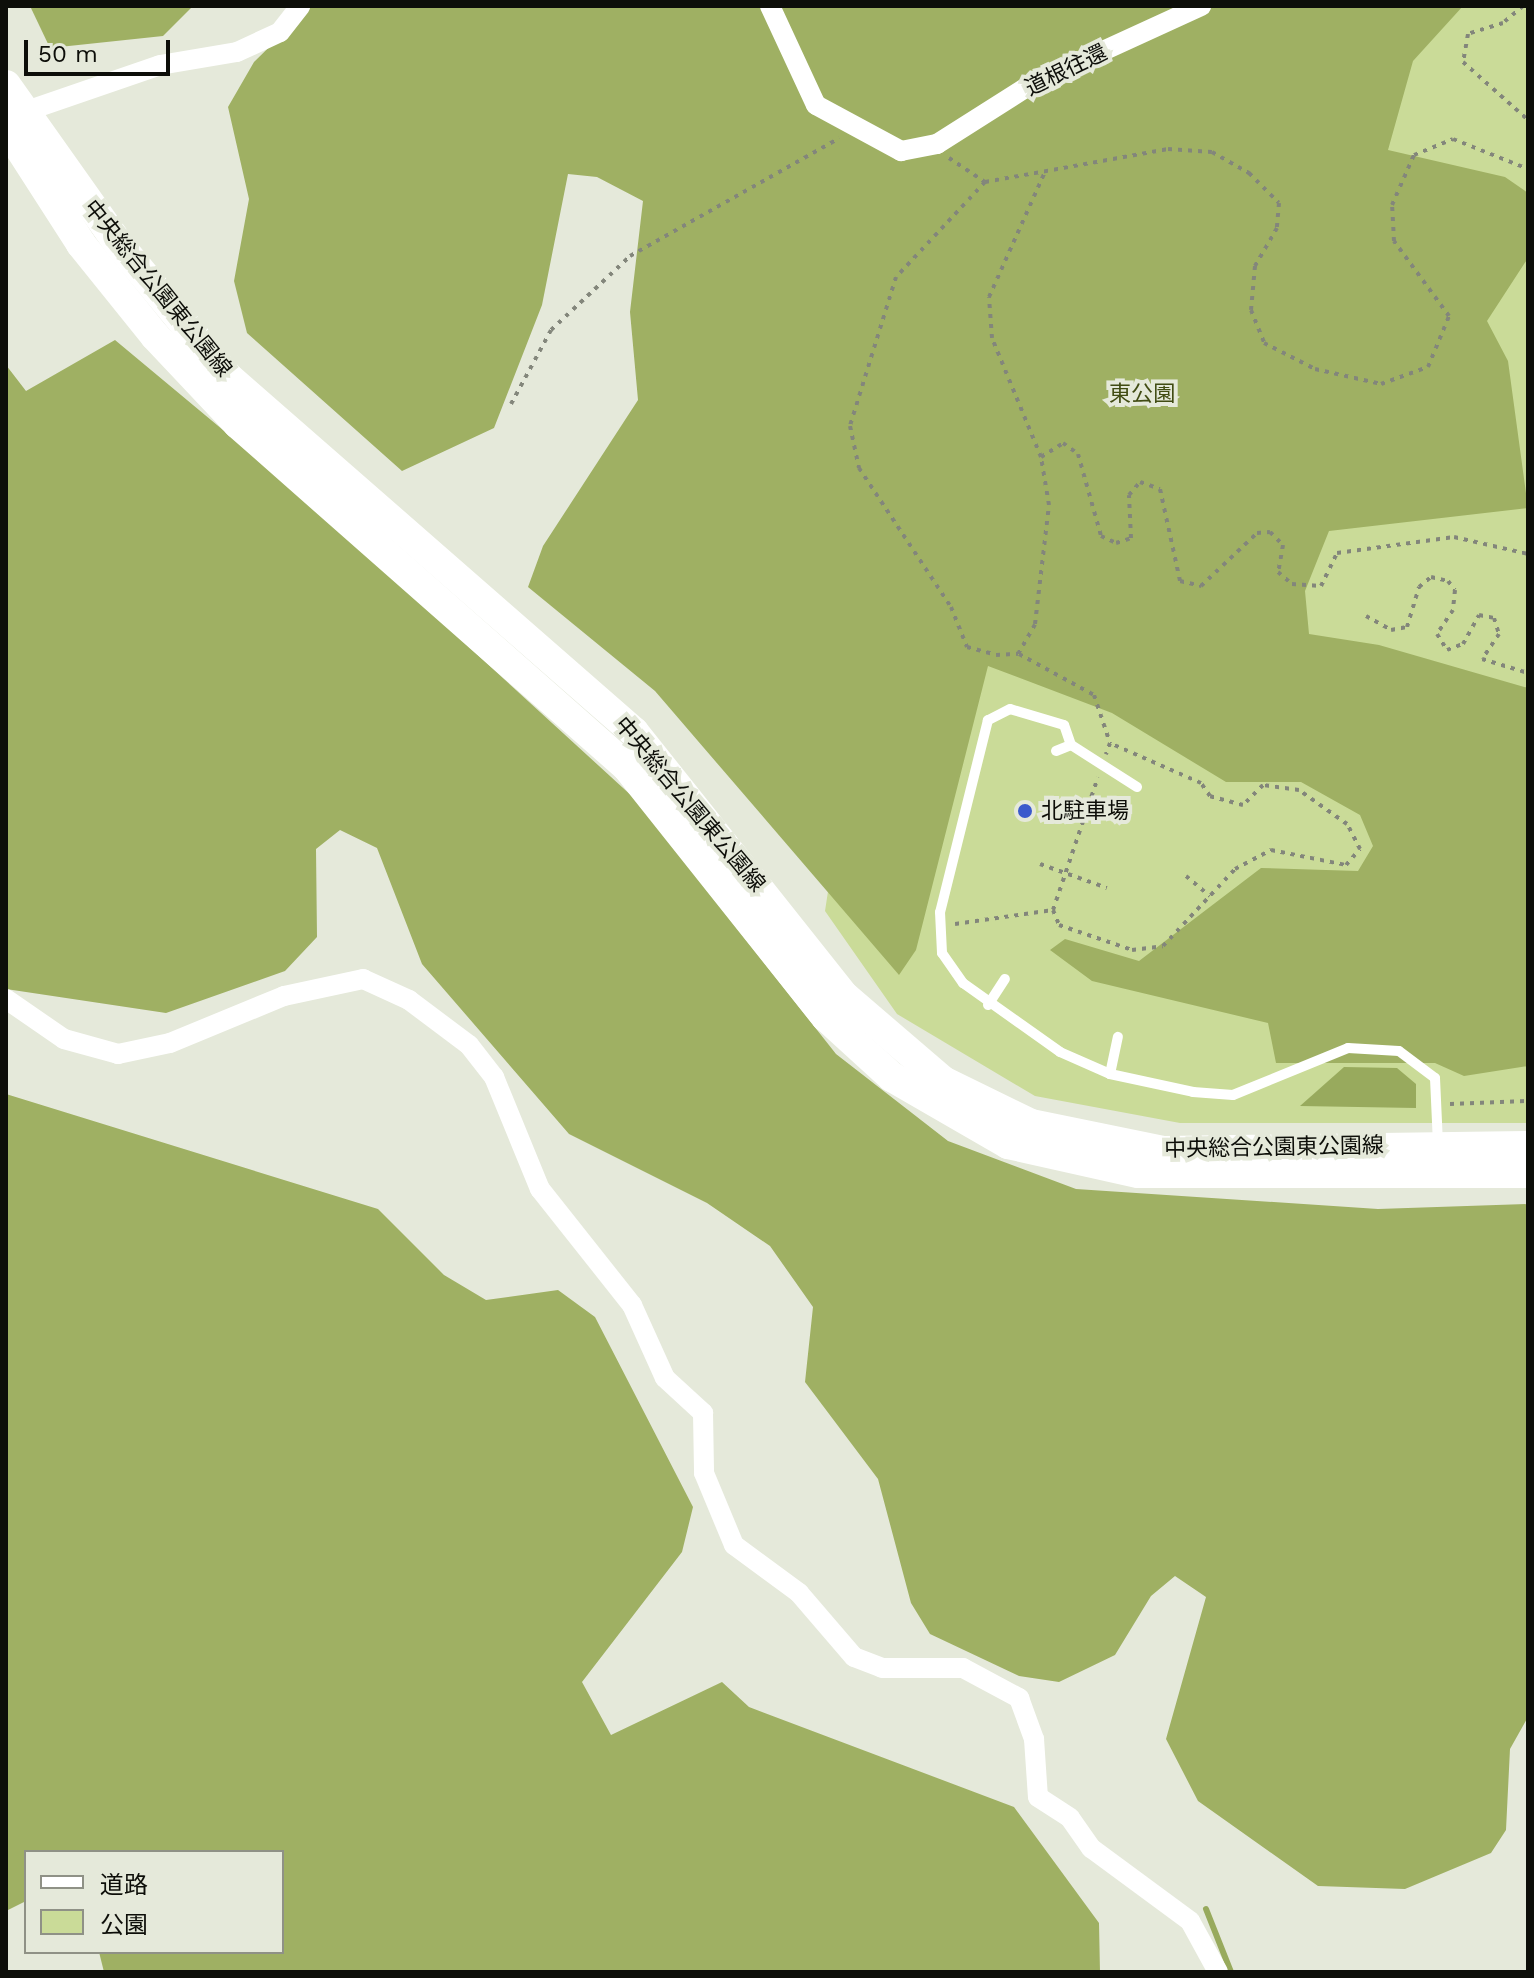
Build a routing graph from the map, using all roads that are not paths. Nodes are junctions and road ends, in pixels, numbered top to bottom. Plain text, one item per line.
1 (300, 6) edge
2 (770, 6) edge
3 (1201, 6) edge
4 (6, 85) edge
5 (6, 118) edge
6 (6, 127) edge
7 (1071, 745) junction
8 (1056, 751) dead end
9 (1137, 787) dead end
10 (1005, 979) dead end
11 (6, 999) edge
12 (988, 1005) junction
13 (1118, 1037) dead end
14 (1110, 1074) junction
15 (1516, 1145) edge
16 (1438, 1159) junction
17 (1528, 1173) edge
18 (1218, 1972) edge

1 - 5 street
2 - 3 street, 道根往還
4 - 16 street, 中央総合公園東公園線
6 - 16 street
7 - 8 lane
7 - 9 lane
7 - 12 lane
10 - 12 lane
11 - 18 street
12 - 14 lane
13 - 14 lane
14 - 16 lane
15 - 16 street, 中央総合公園東公園線
16 - 17 street

